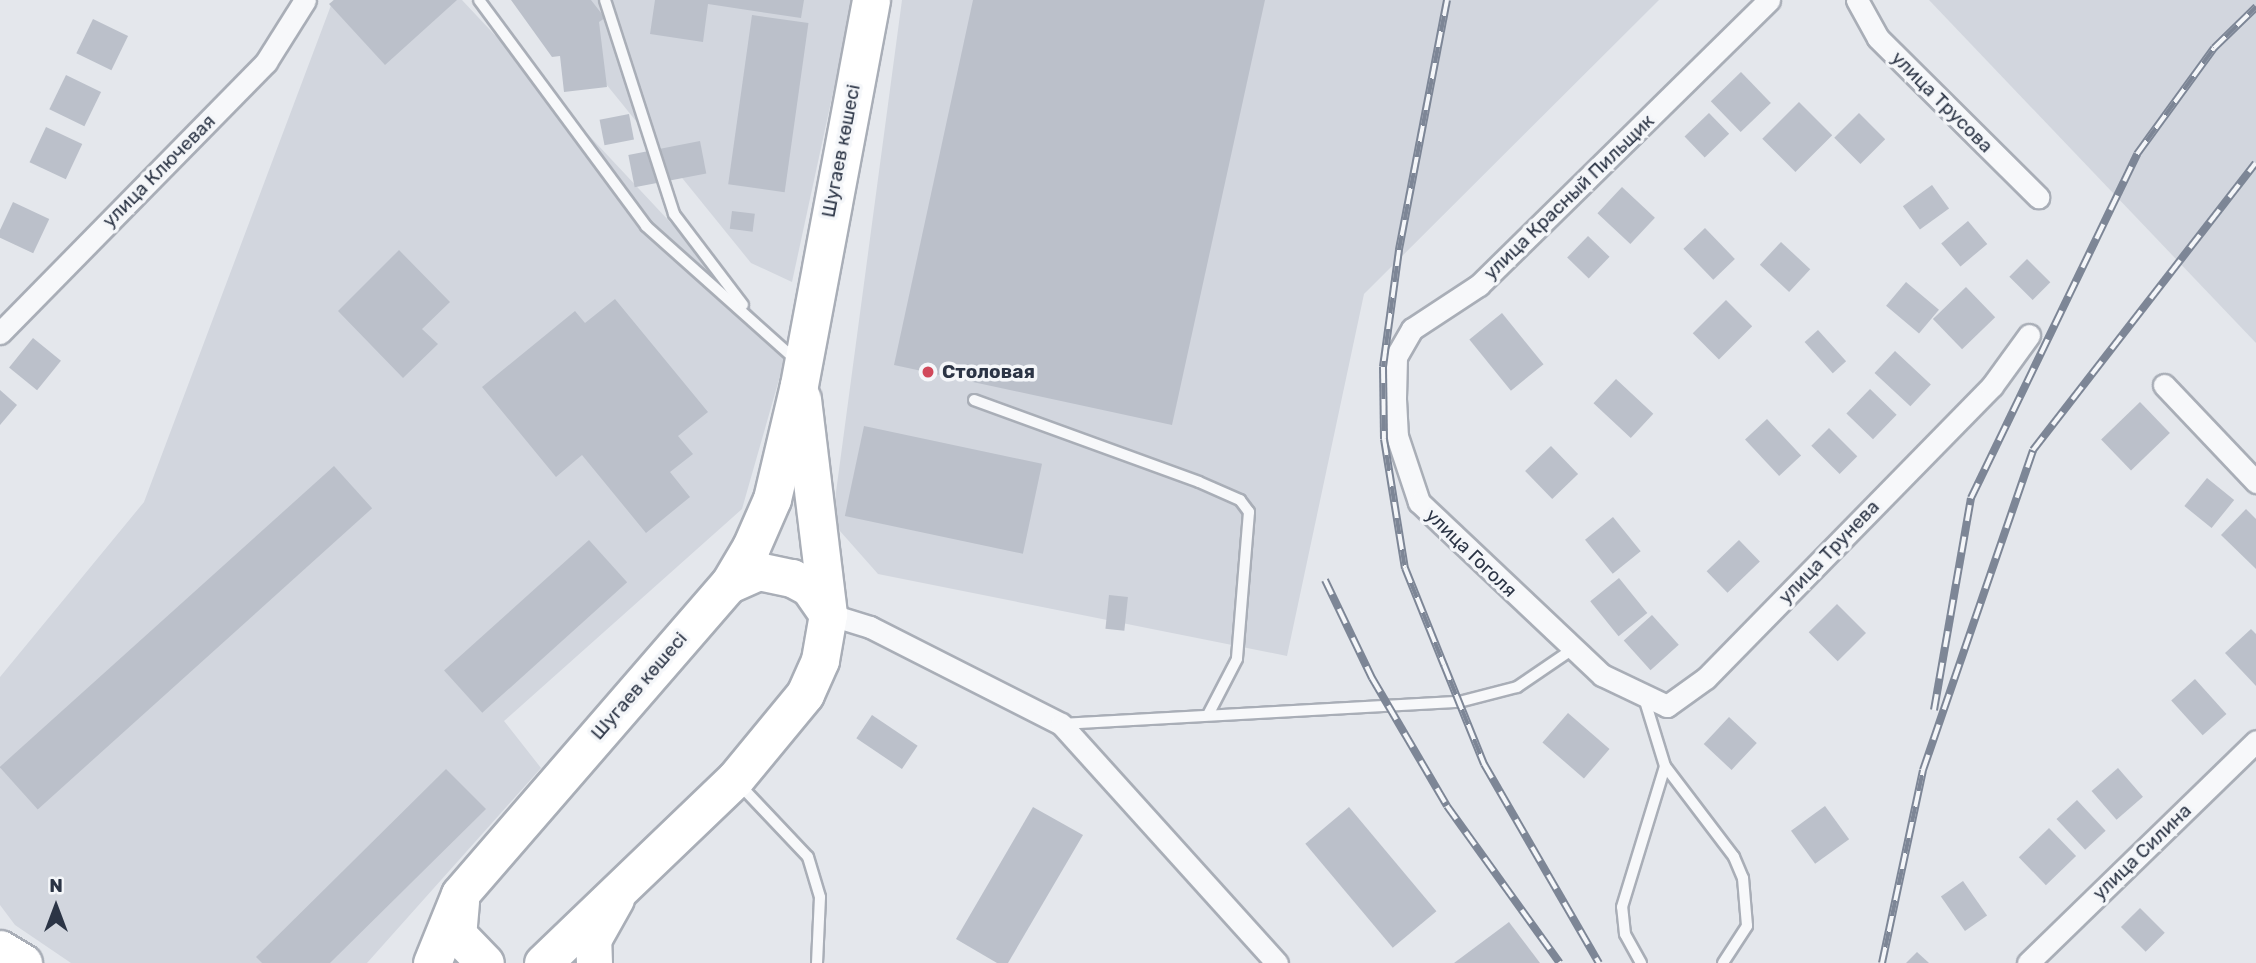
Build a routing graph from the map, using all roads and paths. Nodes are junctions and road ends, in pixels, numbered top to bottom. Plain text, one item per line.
1 (305, 0) edge
2 (479, 0) edge
3 (606, 0) edge
4 (871, 0) edge
5 (1769, 0) edge
6 (1857, 0) edge
7 (2038, 197) dead end
8 (755, 321) junction
9 (0, 333) edge
10 (2029, 335) dead end
11 (799, 374) junction
12 (2164, 384) dead end
13 (1395, 399) joint
14 (974, 400) dead end
15 (2256, 482) edge
16 (729, 584) junction
17 (828, 614) junction
18 (1573, 649) junction
19 (1645, 701) junction
20 (1209, 713) junction
21 (1061, 724) junction
22 (2256, 741) edge
23 (1665, 766) junction
24 (735, 779) junction
25 (625, 883) junction
26 (460, 894) junction
27 (0, 949) edge
28 (23, 963) edge
29 (403, 963) edge
30 (432, 963) edge
31 (485, 963) edge
32 (542, 963) edge
33 (594, 963) edge
34 (817, 963) edge
35 (1277, 963) edge
36 (1641, 963) edge
37 (1723, 963) edge
38 (2028, 963) edge

1 - 9 street, улица Ключевая
2 - 8 lane
3 - 8 lane
4 - 11 highway, Шугаев көшесі
5 - 13 street, улица Красный Пильщик
6 - 7 street, улица Трусова
8 - 11 lane
10 - 19 street, улица Трунева
11 - 16 highway, Шугаев көшесі
11 - 17 highway, Шугаев көшесі
12 - 15 street
13 - 18 street, улица Гоголя
14 - 20 lane
16 - 17 highway
16 - 26 highway, Шугаев көшесі
17 - 21 street
17 - 24 highway, Шугаев көшесі
18 - 19 street, улица Гоголя
18 - 20 lane
19 - 23 lane
20 - 21 lane
21 - 35 street
22 - 38 street, улица Силина
23 - 36 lane
23 - 37 lane
24 - 25 highway, Шугаев көшесі
24 - 34 lane
25 - 32 highway, Шугаев көшесі
25 - 33 main road
26 - 29 highway
26 - 30 highway, Шугаев көшесі
26 - 31 highway
27 - 28 highway

